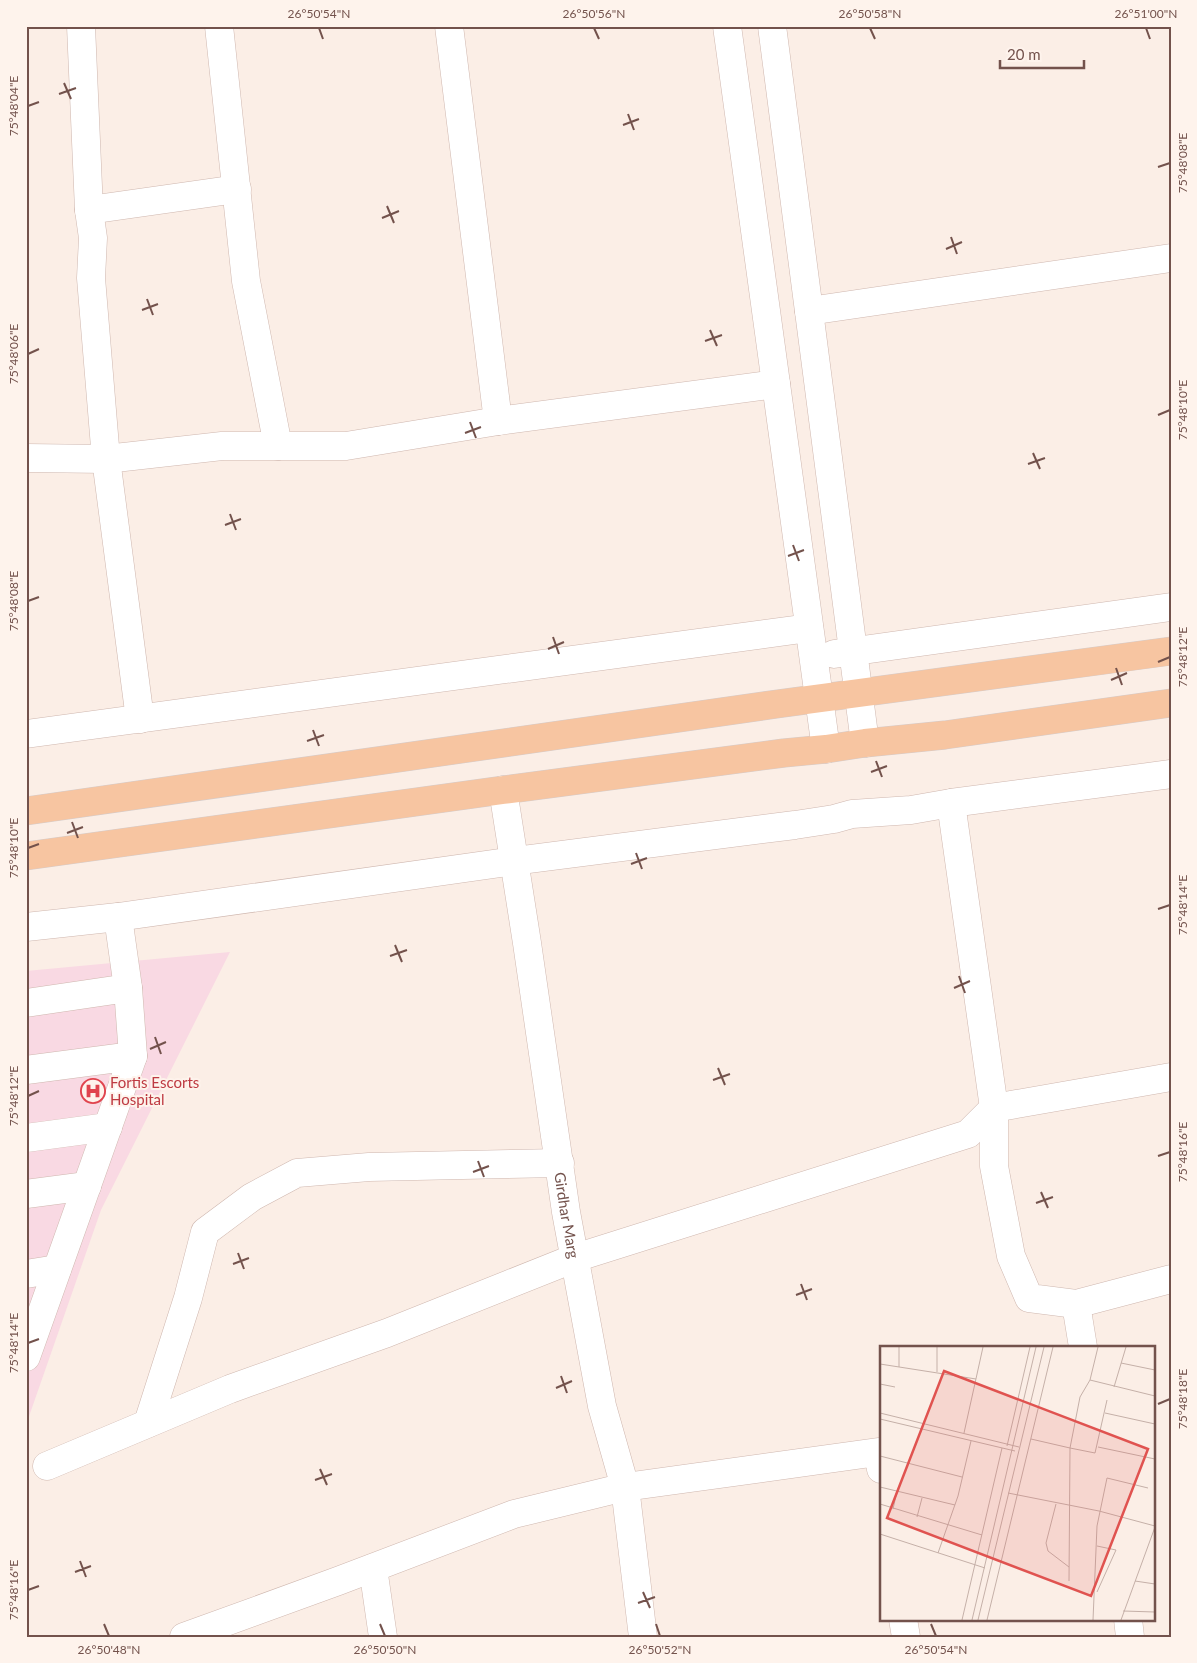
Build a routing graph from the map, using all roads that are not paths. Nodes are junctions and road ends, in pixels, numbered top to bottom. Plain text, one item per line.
1 (81, 26) edge
2 (219, 26) edge
3 (449, 26) edge
4 (728, 26) edge
5 (772, 26) edge
6 (237, 188) junction
7 (89, 210) junction
8 (1171, 258) edge
9 (809, 311) junction
10 (776, 384) junction
11 (498, 421) junction
12 (278, 446) junction
13 (26, 458) edge
14 (106, 458) junction
15 (1171, 607) edge
16 (809, 628) junction
17 (852, 651) junction
18 (1171, 651) edge
19 (813, 656) junction
20 (858, 694) junction
21 (819, 699) junction
22 (1171, 703) edge
23 (140, 719) junction
24 (26, 734) edge
25 (864, 743) junction
26 (826, 749) junction
27 (1171, 774) edge
28 (502, 790) junction
29 (951, 803) junction
30 (26, 811) edge
31 (26, 856) edge
32 (514, 861) junction
33 (118, 917) junction
34 (26, 927) edge
35 (128, 988) junction
36 (26, 1003) edge
37 (133, 1056) junction
38 (26, 1070) edge
39 (1171, 1077) edge
40 (994, 1108) junction
41 (108, 1127) junction
42 (26, 1138) edge
43 (560, 1163) junction
44 (87, 1186) junction
45 (26, 1194) edge
46 (575, 1258) junction
47 (57, 1269) junction
48 (26, 1274) edge
49 (1171, 1279) edge
50 (1076, 1304) junction
51 (1083, 1346) edge
52 (26, 1357) edge
53 (148, 1423) junction
54 (880, 1457) edge
55 (47, 1466) dead end
56 (625, 1487) junction
57 (373, 1568) junction
58 (903, 1620) edge
59 (1128, 1620) edge
60 (184, 1637) edge
61 (383, 1637) edge
62 (643, 1637) edge
63 (906, 1637) edge
64 (1130, 1637) edge

1 - 7 street
2 - 6 street
3 - 11 street
4 - 10 street
5 - 9 street
6 - 7 street
6 - 12 street
7 - 14 street
8 - 9 street
9 - 17 street
10 - 11 street
10 - 16 street
11 - 12 street
12 - 14 street
13 - 14 street
14 - 23 street
15 - 17 street
16 - 19 street
16 - 23 street
17 - 19 street
17 - 20 street
18 - 20 main road
19 - 21 street
20 - 21 main road
20 - 25 street
21 - 26 street
21 - 30 main road
22 - 25 main road
23 - 24 street
25 - 26 main road
26 - 28 main road
27 - 29 street
28 - 31 main road
28 - 32 street, Girdhar Marg
29 - 32 street
29 - 40 street
32 - 33 street
32 - 43 street, Girdhar Marg
33 - 34 street
33 - 35 street
35 - 36 street
35 - 37 street
37 - 38 street
37 - 41 street
39 - 40 street
40 - 46 street
40 - 50 street
41 - 42 street
41 - 44 street
43 - 46 street, Girdhar Marg
43 - 53 street
44 - 45 street
44 - 47 street
46 - 53 street
46 - 56 street, Girdhar Marg
47 - 48 street
47 - 52 street
49 - 50 street
50 - 51 street
53 - 55 street
54 - 56 street
56 - 57 street
56 - 62 street, Girdhar Marg
57 - 60 street
57 - 61 street
58 - 63 street
59 - 64 street

